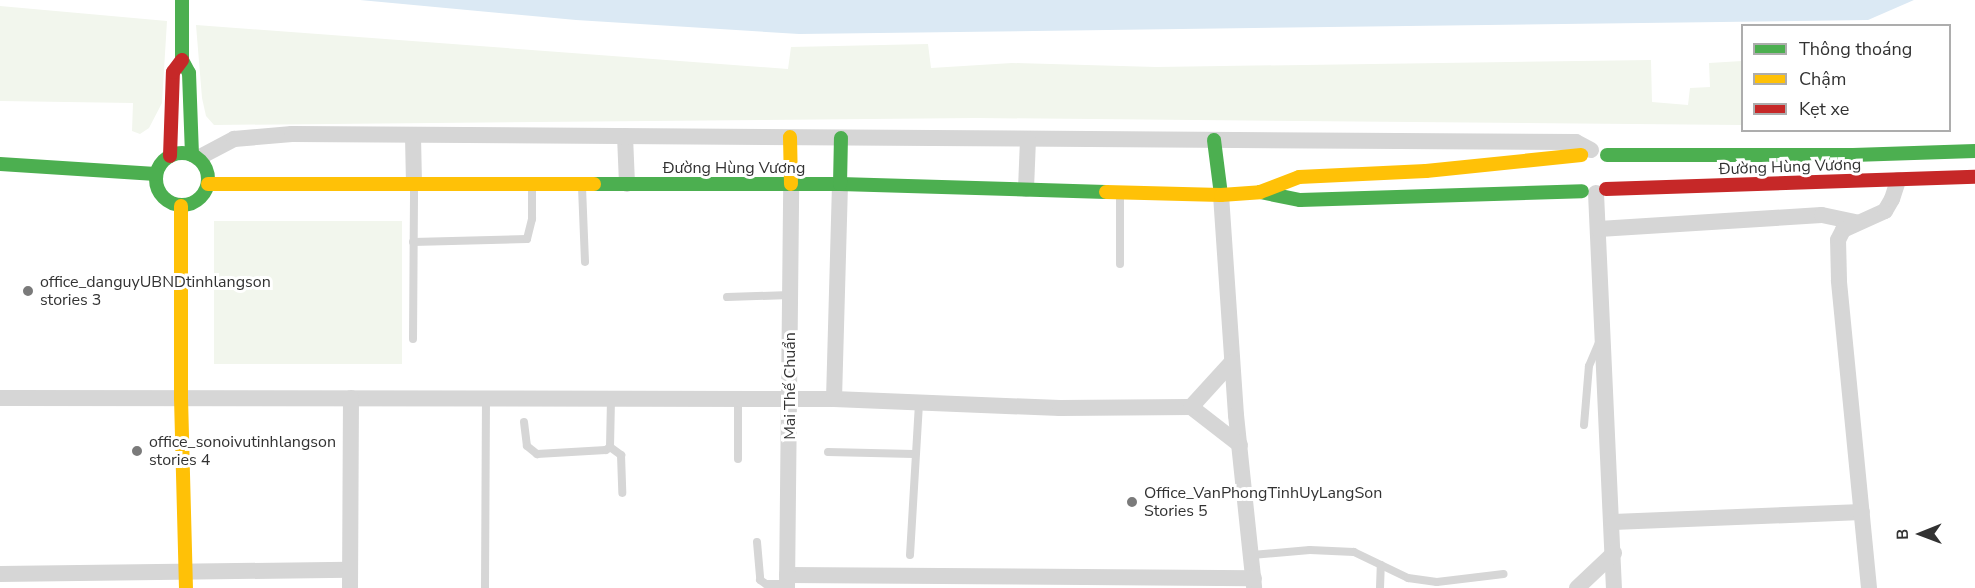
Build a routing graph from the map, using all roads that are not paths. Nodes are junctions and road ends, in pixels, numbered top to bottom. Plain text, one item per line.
1 (182, 0) edge
2 (182, 60) junction
3 (413, 136) junction
4 (625, 136) junction
5 (790, 137) junction
6 (841, 138) junction
7 (1028, 139) junction
8 (1214, 140) junction
9 (1975, 151) edge
10 (1593, 153) junction
11 (170, 156) junction
12 (195, 157) junction
13 (0, 164) edge
14 (156, 174) junction
15 (1975, 177) edge
16 (1898, 180) junction
17 (208, 184) junction
18 (414, 184) junction
19 (532, 184) junction
20 (582, 184) junction
21 (627, 184) junction
22 (791, 184) junction
23 (840, 184) junction
24 (1026, 189) junction
25 (1595, 191) junction
26 (1119, 192) junction
27 (1260, 192) junction
28 (1221, 195) junction
29 (181, 206) junction
30 (1856, 222) junction
31 (1599, 229) junction
32 (413, 242) junction
33 (585, 262) dead end
34 (1120, 264) dead end
35 (789, 295) junction
36 (726, 297) dead end
37 (1604, 331) junction
38 (413, 339) dead end
39 (1232, 362) junction
40 (486, 397) junction
41 (0, 398) edge
42 (181, 398) junction
43 (351, 398) junction
44 (611, 398) junction
45 (738, 399) junction
46 (834, 399) junction
47 (790, 400) junction
48 (919, 402) junction
49 (1191, 407) junction
50 (524, 422) dead end
51 (1584, 425) dead end
52 (1240, 445) junction
53 (610, 447) junction
54 (828, 452) dead end
55 (914, 454) junction
56 (738, 459) dead end
57 (622, 493) dead end
58 (1862, 512) junction
59 (1613, 522) junction
60 (757, 542) dead end
61 (1614, 553) junction
62 (910, 555) dead end
63 (1252, 555) junction
64 (1381, 565) junction
65 (350, 570) junction
66 (0, 574) edge
67 (1504, 574) dead end
68 (186, 580) edge
69 (787, 582) edge
70 (1254, 583) edge
71 (350, 588) edge
72 (485, 588) edge
73 (1380, 588) edge
74 (1576, 588) edge
75 (1614, 588) edge
76 (1869, 588) edge

1 - 2 main road
2 - 11 main road
2 - 12 main road
3 - 4 street
3 - 12 street
3 - 18 street
4 - 5 street
4 - 21 street
5 - 6 street
5 - 22 main road
6 - 7 street
6 - 23 main road
7 - 8 street
7 - 24 street
8 - 10 street
8 - 28 main road
9 - 10 main road, Đường Hùng Vương
10 - 25 main road
10 - 25 main road
10 - 27 main road, Đường Hùng Vương
11 - 12 main road
11 - 14 main road
12 - 17 main road
13 - 14 main road
14 - 29 main road
15 - 16 main road, Đường Hùng Vương
16 - 25 main road, Đường Hùng Vương
16 - 30 street
17 - 18 main road, Đường Hùng Vương
17 - 29 main road
18 - 19 main road, Đường Hùng Vương
18 - 32 lane
19 - 20 main road, Đường Hùng Vương
19 - 32 lane
20 - 21 main road, Đường Hùng Vương
20 - 33 lane
21 - 22 main road, Đường Hùng Vương
22 - 23 main road, Đường Hùng Vương
22 - 35 street, Mai Thế Chuẩn
23 - 24 main road, Đường Hùng Vương
23 - 46 street
24 - 26 main road, Đường Hùng Vương
25 - 27 main road, Đường Hùng Vương
25 - 31 street
26 - 28 main road, Đường Hùng Vương
26 - 34 lane
27 - 28 main road, Đường Hùng Vương
28 - 39 street
29 - 42 main road
30 - 31 street
30 - 58 street
31 - 37 street
32 - 38 lane
35 - 36 lane
35 - 47 street, Mai Thế Chuẩn
37 - 51 lane
37 - 59 street
39 - 49 street
39 - 52 street
40 - 43 street
40 - 44 street
40 - 72 lane
41 - 42 street
42 - 43 street
42 - 68 main road
43 - 65 street
44 - 45 street
44 - 53 lane
45 - 47 street
45 - 56 lane
46 - 47 street
46 - 48 street
47 - 69 street, Mai Thế Chuẩn
48 - 49 street
48 - 55 lane
49 - 52 street
50 - 53 lane
52 - 63 street
53 - 57 lane
54 - 55 lane
55 - 62 lane
58 - 59 street
58 - 76 street
59 - 61 street
60 - 69 lane
61 - 74 street
61 - 75 street
63 - 64 lane
63 - 70 street
64 - 67 lane
64 - 73 lane
65 - 68 street
65 - 71 street
66 - 68 street
69 - 70 street

